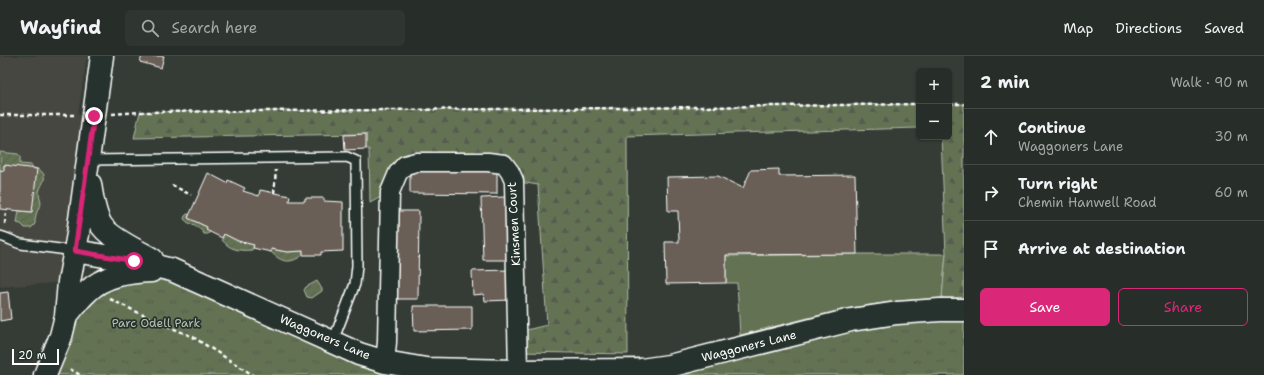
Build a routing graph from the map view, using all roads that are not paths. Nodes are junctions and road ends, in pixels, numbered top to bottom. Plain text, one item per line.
1 (102, 56) edge
2 (88, 165) junction
3 (0, 236) edge
4 (75, 251) junction
5 (172, 270) junction
6 (964, 310) edge
7 (66, 316) junction
8 (333, 341) junction
9 (385, 362) junction
10 (518, 371) junction
11 (46, 375) edge

1 - 2 street
2 - 4 street
2 - 5 street
2 - 8 lane
3 - 4 lane
4 - 5 street, Waggoners Lane
4 - 7 street
5 - 7 street
5 - 8 street, Waggoners Lane
6 - 10 street, Waggoners Lane
7 - 11 street
8 - 9 street, Waggoners Lane
9 - 10 street, Waggoners Lane
9 - 10 street, Kinsmen Court

